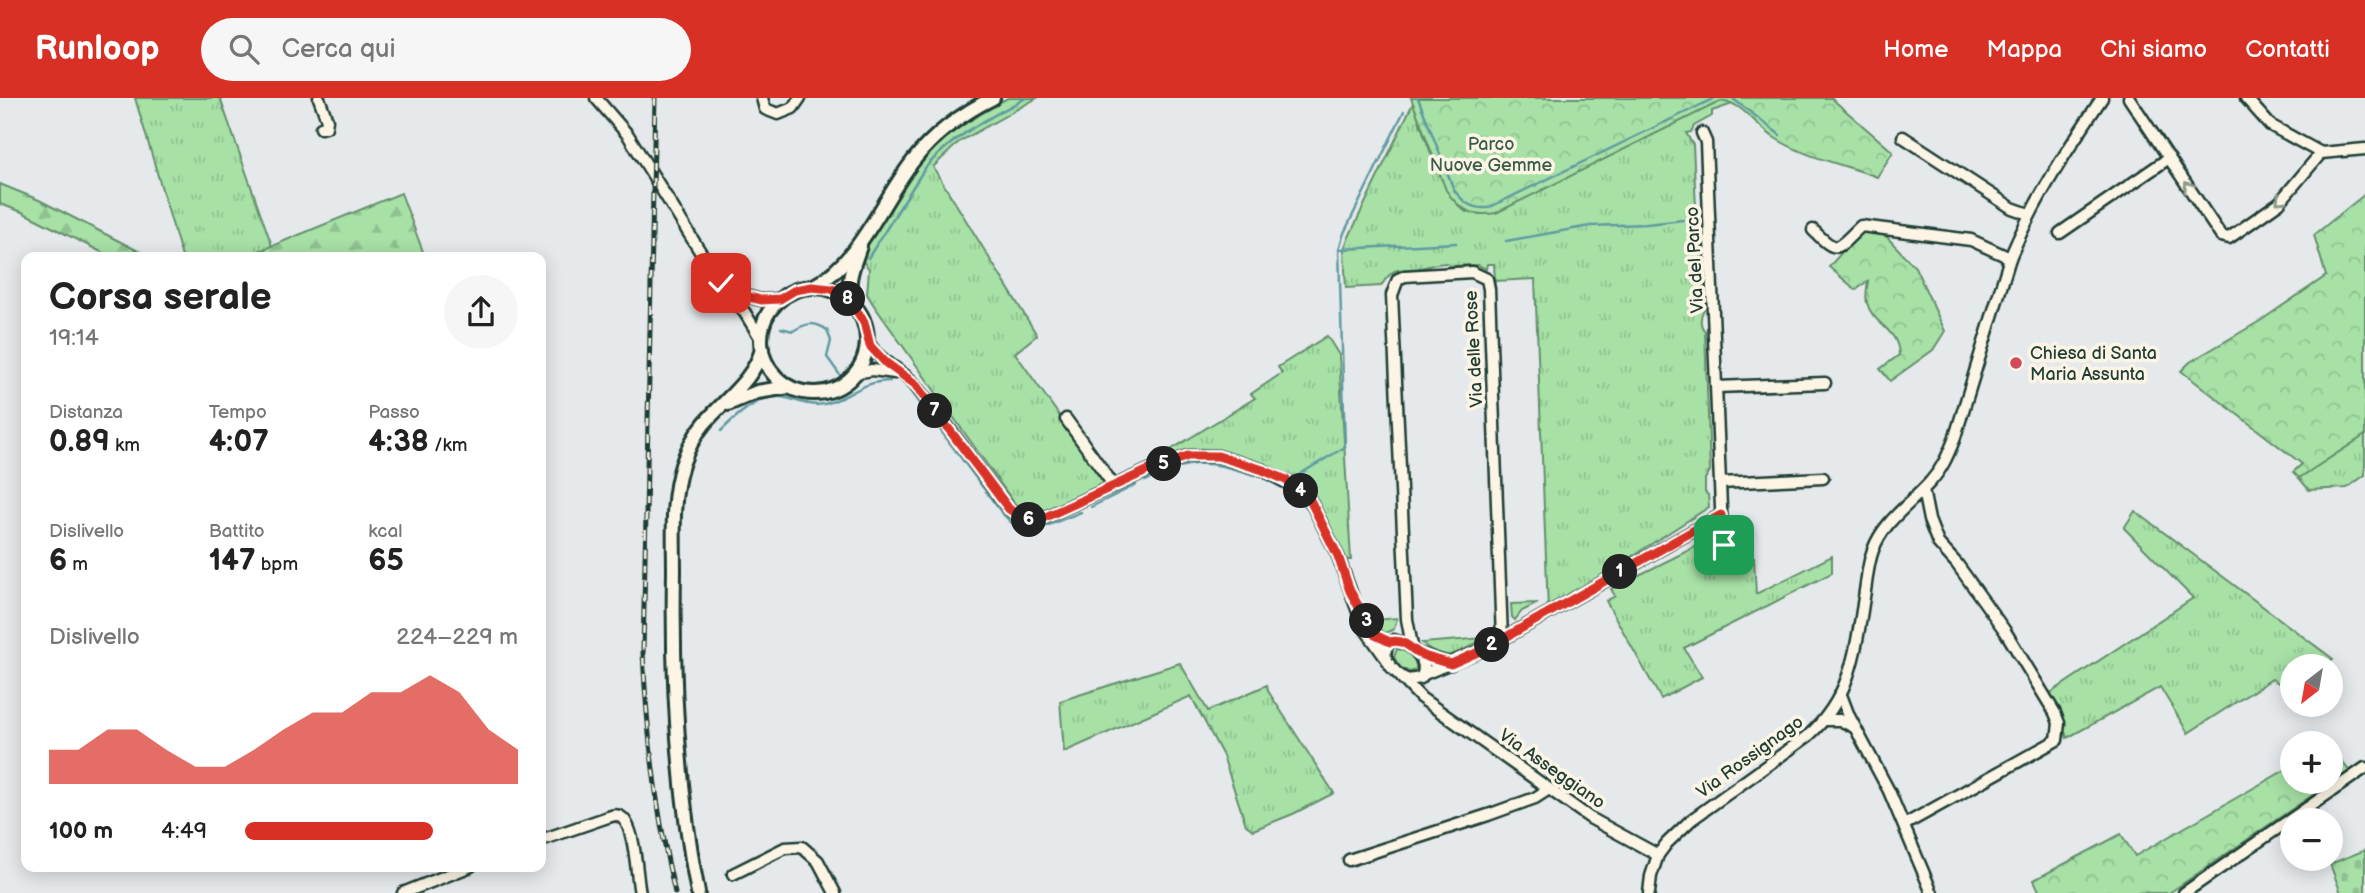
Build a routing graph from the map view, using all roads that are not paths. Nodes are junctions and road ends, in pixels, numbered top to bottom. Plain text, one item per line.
1 (319, 98) edge
2 (596, 98) edge
3 (762, 98) edge
4 (800, 98) edge
5 (993, 98) edge
6 (2102, 98) edge
7 (2129, 98) edge
8 (2246, 98) edge
9 (321, 128) dead end
10 (1702, 133) dead end
11 (1903, 137) dead end
12 (2365, 149) edge
13 (2321, 153) junction
14 (2169, 158) junction
15 (2029, 214) junction
16 (1813, 230) dead end
17 (2060, 233) dead end
18 (864, 236) junction
19 (2010, 258) junction
20 (812, 287) junction
21 (730, 292) junction
22 (780, 299) junction
23 (856, 306) junction
24 (867, 339) junction
25 (761, 344) junction
26 (856, 373) junction
27 (902, 374) junction
28 (1825, 383) dead end
29 (789, 387) junction
30 (1717, 387) junction
31 (721, 407) junction
32 (1066, 419) dead end
33 (1824, 478) dead end
34 (1720, 484) junction
35 (1114, 486) junction
36 (1923, 490) junction
37 (1721, 515) junction
38 (1746, 544) dead end
39 (1350, 591) junction
40 (1407, 619) junction
41 (1502, 639) junction
42 (1392, 641) junction
43 (1415, 650) junction
44 (1385, 657) junction
45 (1451, 664) junction
46 (1422, 676) junction
47 (1401, 677) junction
48 (1841, 695) junction
49 (1430, 703) junction
50 (1824, 720) junction
51 (1855, 727) junction
52 (2365, 768) edge
53 (1549, 789) junction
54 (1903, 825) junction
55 (546, 838) edge
56 (1658, 855) junction
57 (1349, 860) dead end
58 (456, 872) edge
59 (733, 874) dead end
60 (402, 893) edge
61 (640, 893) edge
62 (698, 893) edge
63 (835, 893) edge
64 (1649, 893) edge
65 (1932, 893) edge
66 (2184, 893) edge

1 - 9 street
2 - 21 street
3 - 4 street
5 - 18 main road
6 - 15 street, Via Rossignago
7 - 14 street
8 - 13 street
10 - 30 street, Via del Parco
11 - 15 street
12 - 13 street
13 -> 14 street
14 - 17 street
15 - 19 street, Via Rossignago
16 - 19 street
18 - 20 main road
18 - 23 main road, Via Asseggiano
19 - 36 street, Via Rossignago
20 - 22 main road
20 - 23 main road
21 - 22 street
21 - 25 street
22 - 25 main road
23 - 24 main road, Via Asseggiano
24 - 26 main road
24 - 27 street, Via Asseggiano
25 - 29 main road
25 - 31 main road
26 - 27 street
26 - 29 main road
27 - 35 street, Via Asseggiano
28 - 30 street
29 - 31 main road
30 - 34 street, Via del Parco
31 - 62 main road
32 - 35 street
33 - 34 street
34 - 37 street, Via del Parco
35 - 39 street, Via Asseggiano
36 - 48 street, Via Rossignago
36 - 54 street
37 - 38 street, Via del Parco
37 - 41 street
39 - 42 street, Via Asseggiano
39 - 44 street, Via Asseggiano
40 - 41 street, Via delle Rose
40 - 42 street
40 - 43 street, Via delle Rose
41 - 45 street
42 - 43 street, Via Asseggiano
42 - 44 street
43 - 45 street
43 - 46 street
44 - 47 street, Via Asseggiano
45 - 46 street
46 - 47 street
46 - 49 street
47 - 49 street, Via Asseggiano
48 - 50 street, Via Rossignago
48 - 51 street
49 - 53 street, Via Asseggiano
50 - 51 street
50 - 56 street, Via Rossignago
51 - 54 street
52 - 66 street
53 - 56 street, Via Asseggiano
53 - 57 street
54 - 65 street
55 - 61 street
56 - 64 street, Via Rossignago
58 - 60 street
59 - 63 street

